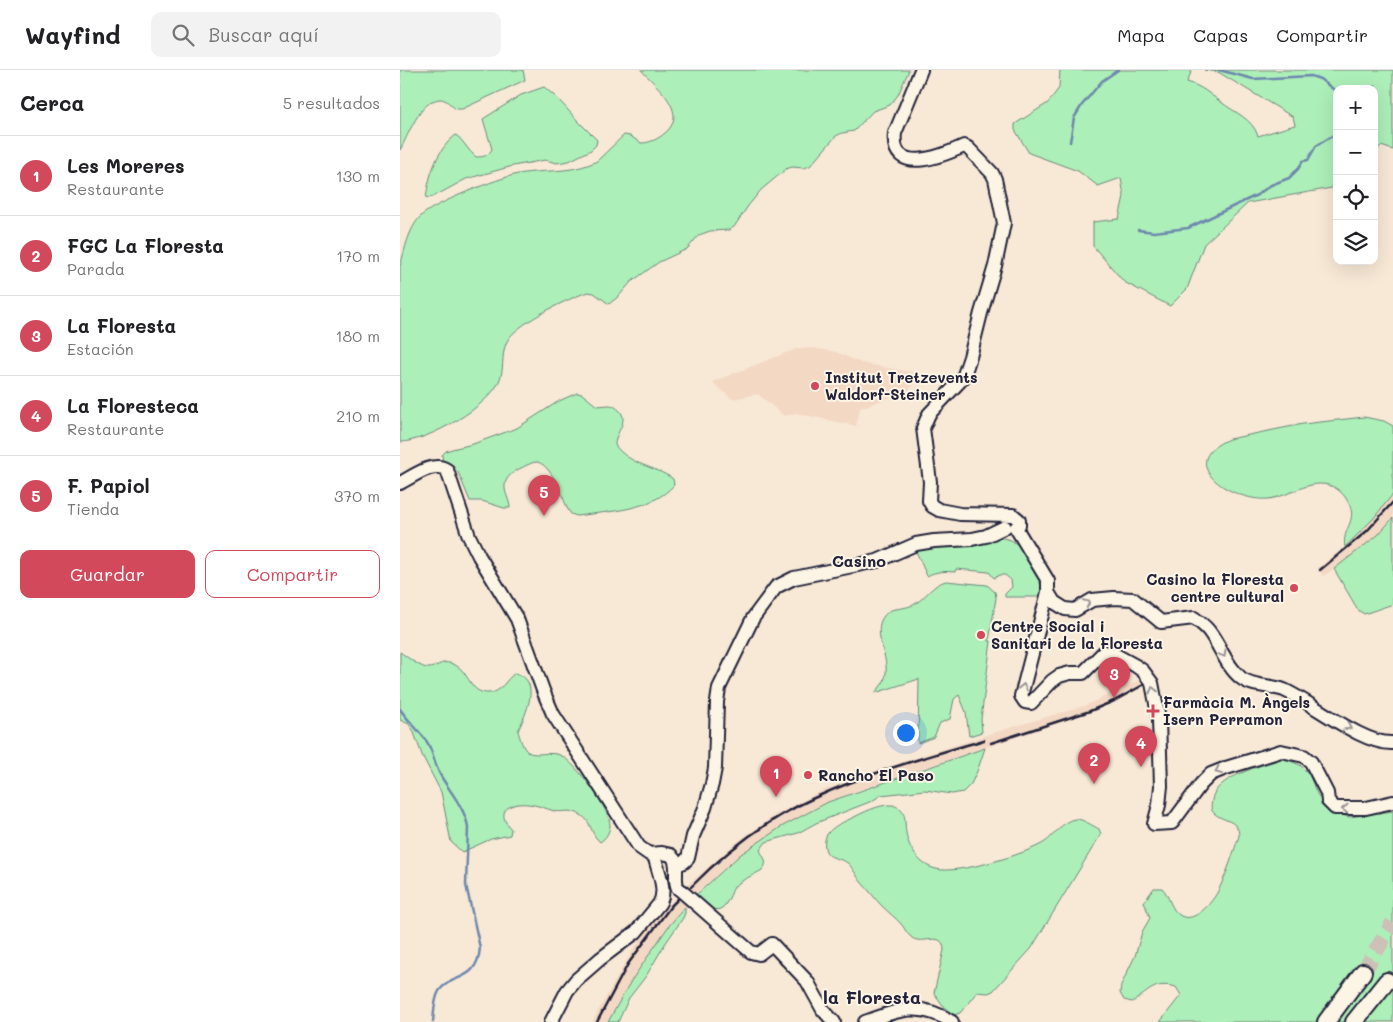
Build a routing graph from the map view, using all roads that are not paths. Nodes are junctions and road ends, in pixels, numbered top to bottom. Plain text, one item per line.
1 (921, 70) edge
2 (400, 483) edge
3 (1010, 524) junction
4 (1048, 592) junction
5 (1393, 743) edge
6 (1393, 802) edge
7 (650, 854) junction
8 (675, 871) junction
9 (1363, 972) tunnel mouth
10 (1387, 981) dead end
11 (551, 1022) edge
12 (834, 1022) edge
13 (865, 1022) edge
14 (952, 1022) edge
15 (1326, 1022) edge
16 (1354, 1022) edge

1 - 3 street
2 - 7 street
3 - 4 street
3 - 8 street
4 -> 5 street
6 -> 4 street
7 - 8 street
7 - 11 street
8 - 12 street, bridge
9 - 15 highway
10 - 16 highway
13 - 14 street

